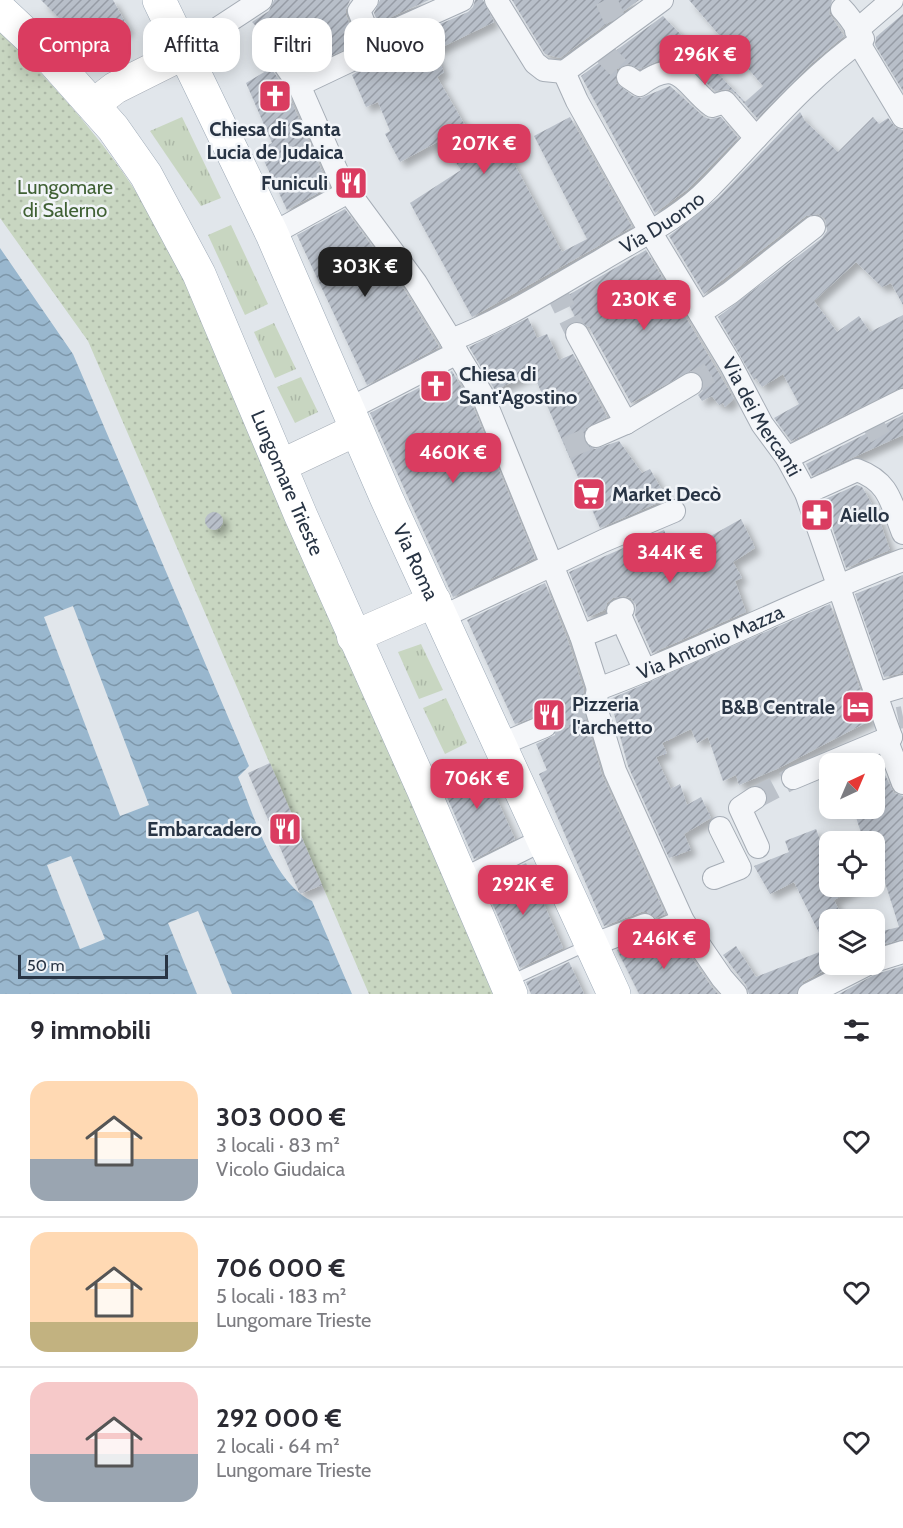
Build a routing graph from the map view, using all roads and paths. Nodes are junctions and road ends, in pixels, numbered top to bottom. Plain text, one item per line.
1 (159, 0) edge
2 (261, 0) edge
3 (367, 0) edge
4 (462, 0) edge
5 (496, 0) edge
6 (662, 0) edge
7 (892, 0) edge
8 (842, 9) dead end
9 (0, 10) edge
10 (168, 18) edge
11 (233, 18) edge
12 (859, 37) junction
13 (344, 64) edge
14 (144, 72) edge
15 (195, 72) edge
16 (290, 72) edge
17 (564, 72) junction
18 (628, 77) dead end
19 (299, 85) junction
20 (93, 105) junction
21 (903, 117) edge
22 (756, 138) junction
23 (348, 192) junction
24 (814, 227) dead end
25 (651, 233) junction
26 (272, 234) junction
27 (700, 313) junction
28 (577, 334) tunnel mouth
29 (454, 347) junction
30 (691, 384) tunnel mouth
31 (903, 400) edge
32 (351, 420) junction
33 (626, 423) junction
34 (596, 436) tunnel mouth
35 (788, 458) junction
36 (280, 466) junction
37 (806, 493) junction
38 (674, 511) dead end
39 (903, 533) edge
40 (903, 560) edge
41 (552, 565) junction
42 (837, 585) junction
43 (438, 609) junction
44 (353, 637) junction
45 (583, 643) junction
46 (645, 671) junction
47 (903, 686) edge
48 (876, 694) junction
49 (595, 699) junction
50 (545, 726) tunnel mouth
51 (892, 726) junction
52 (502, 744) junction
53 (793, 778) tunnel mouth
54 (903, 783) edge
55 (755, 798) tunnel mouth
56 (720, 828) dead end
57 (544, 839) junction
58 (758, 847) dead end
59 (714, 878) dead end
60 (462, 880) junction
61 (683, 921) junction
62 (592, 944) junction
63 (903, 952) edge
64 (885, 957) edge
65 (846, 975) edge
66 (508, 988) edge
67 (614, 994) edge
68 (736, 994) edge
69 (809, 994) edge

1 - 10 main road, Via Roma
2 - 11 street
3 - 4 street
5 - 17 street
6 - 17 street
7 - 12 street, Via Duomo
8 - 12 street
9 - 20 main road, Lungomare Trieste
12 - 21 street
12 - 22 street, Via Duomo
13 - 19 street
14 - 20 street
15 - 26 main road, Via Roma
16 - 19 street
17 - 25 street, Via dei Mercanti
18 - 22 street
19 - 23 street
20 - 36 main road, Lungomare Trieste
22 - 25 street, Via Duomo
23 - 26 street
23 - 29 street
24 - 27 street
25 - 27 street, Via dei Mercanti
25 - 29 street, Via Duomo
26 - 32 main road, Via Roma
27 - 35 street, Via dei Mercanti
28 - 33 street
29 - 32 street, Via Duomo
29 - 41 street
30 - 33 street
31 - 35 street
32 - 36 street
32 - 43 main road, Via Roma
33 - 34 street
35 - 37 street, Via dei Mercanti
36 - 44 main road, Lungomare Trieste
37 - 39 street
37 - 42 street, Via dei Mercanti
38 - 41 street
40 - 42 street, Via Antonio Mazza
41 - 43 street
41 - 45 street
42 - 46 street, Via Antonio Mazza
42 - 48 street, Via dei Mercanti
43 - 44 street
43 - 52 main road, Via Roma
44 - 60 main road, Lungomare Trieste
45 - 46 street
45 - 49 street
46 - 49 street, Via Antonio Mazza
47 - 48 street
48 - 51 street, Via dei Mercanti
49 - 61 street
50 - 52 street
51 - 53 street
51 - 54 street, Via dei Mercanti
52 - 57 main road, Via Roma
55 - 58 street
56 - 59 street
57 - 60 street
57 - 62 main road, Via Roma
60 - 66 main road, Lungomare Trieste
61 - 62 street
61 - 68 street
62 - 66 lane
62 - 67 main road, Via Roma
63 - 64 street
65 - 69 street

